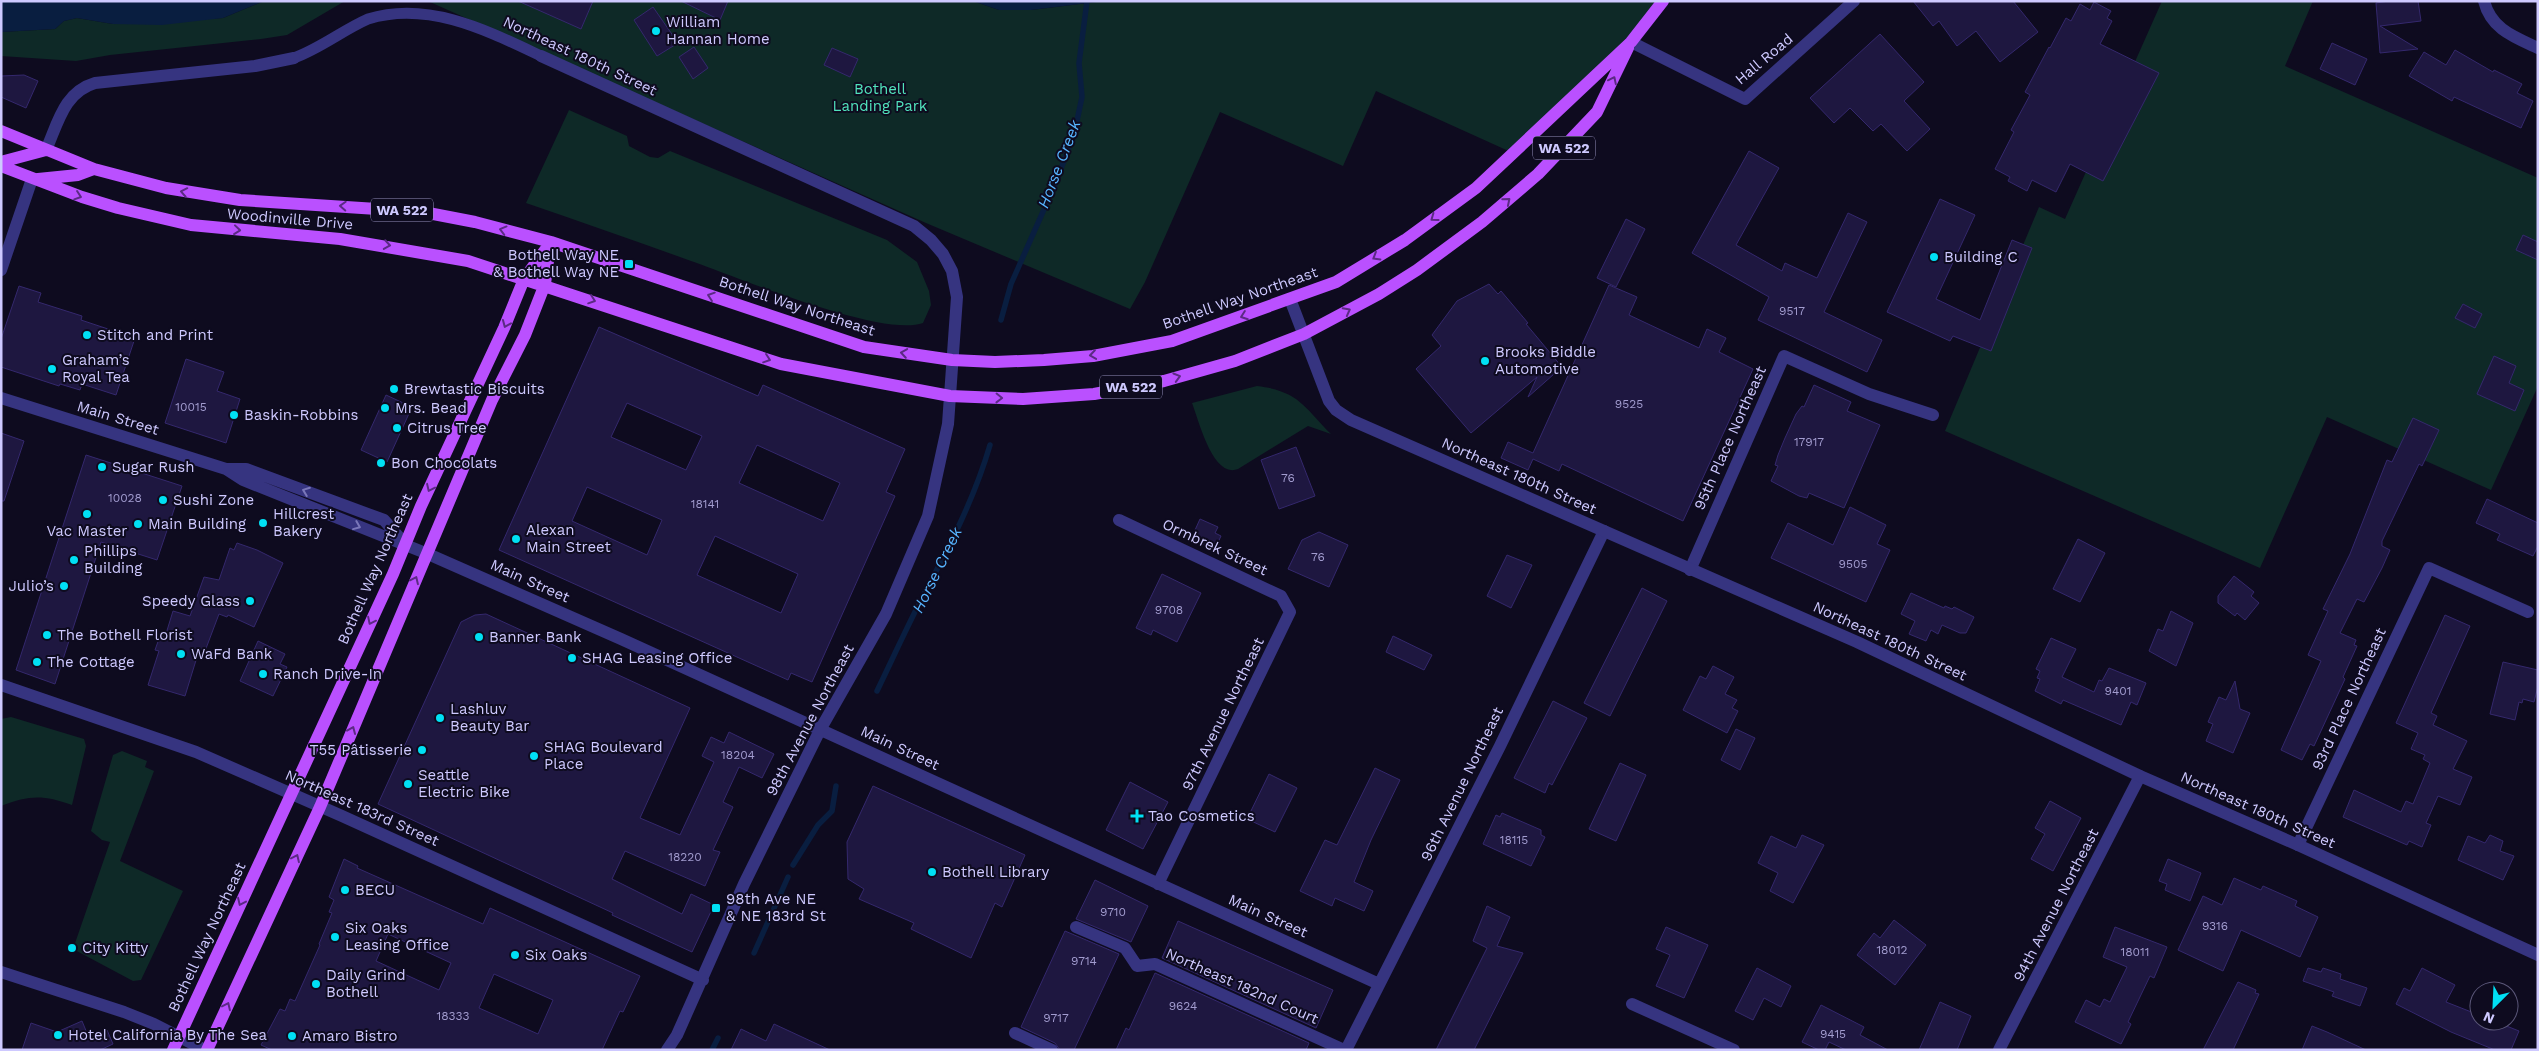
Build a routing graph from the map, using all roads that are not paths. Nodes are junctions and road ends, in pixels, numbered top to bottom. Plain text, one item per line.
1 (1663, 1) edge
2 (1854, 1) edge
3 (2485, 6) edge
4 (1632, 42) junction
5 (2538, 48) edge
6 (541, 56) joint
7 (294, 58) joint
8 (1, 131) edge
9 (46, 150) junction
10 (1, 162) edge
11 (1, 166) edge
12 (94, 169) junction
13 (32, 179) junction
14 (550, 242) junction
15 (1, 270) edge
16 (524, 279) junction
17 (546, 284) junction
18 (1290, 299) junction
19 (1304, 334) junction
20 (721, 343) joint
21 (952, 360) junction
22 (950, 396) junction
23 (1, 398) edge
24 (1933, 415) dead end
25 (1119, 520) dead end
26 (1604, 531) junction
27 (405, 544) junction
28 (428, 554) junction
29 (1690, 570) junction
30 (1290, 612) joint
31 (2528, 612) dead end
32 (1, 685) edge
33 (820, 730) junction
34 (2140, 776) junction
35 (290, 794) junction
36 (320, 807) junction
37 (2298, 845) junction
38 (1158, 884) junction
39 (1076, 927) dead end
40 (2538, 955) edge
41 (1, 972) edge
42 (702, 980) junction
43 (1379, 984) junction
44 (1632, 1004) dead end
45 (1015, 1033) dead end
46 (176, 1044) edge
47 (206, 1050) edge
48 (667, 1050) edge
49 (1052, 1050) edge
50 (1345, 1050) edge
51 (1734, 1050) edge
52 (1999, 1050) edge

1 - 4 main road, Bothell Way Northeast / WA 522
2 - 4 street, Hall Road
3 - 5 street
4 -> 18 main road, Bothell Way Northeast / WA 522
19 -> 4 main road, Bothell Way Northeast / WA 522
6 - 7 street, Northeast 180th Street
6 - 21 street, Northeast 180th Street
7 - 9 street, Northeast 180th Street
8 - 9 main road, Woodinville Drive / WA 522
9 - 10 main road
9 - 12 main road, Woodinville Drive / WA 522
11 - 13 main road, Woodinville Drive / WA 522
12 - 13 main road
14 -> 12 main road, Woodinville Drive / WA 522
13 - 15 street
13 -> 16 main road, Woodinville Drive / WA 522
14 - 16 main road, Bothell Way Northeast
14 - 17 main road
21 -> 14 main road, Bothell Way Northeast / WA 522
16 - 17 main road, Woodinville Drive / WA 522
16 -> 27 main road, Bothell Way Northeast
17 -> 20 main road, Woodinville Drive / WA 522
17 - 28 main road
18 - 19 street, Northeast 180th Street
18 -> 21 main road, Bothell Way Northeast / WA 522
22 -> 19 main road, Bothell Way Northeast / WA 522
19 - 26 street, Northeast 180th Street
20 -> 22 main road, Bothell Way Northeast / WA 522
21 - 22 street, Northeast 180th Street
22 - 33 street, 98th Avenue Northeast
23 - 27 street, Main Street
24 - 29 street, 95th Place Northeast
25 - 30 street, Ormbrek Street
26 - 29 street, Northeast 180th Street
26 - 43 street, 96th Avenue Northeast
27 - 28 street, Main Street
27 -> 35 main road, Bothell Way Northeast
28 - 33 street, Main Street
36 -> 28 main road
29 - 34 street, Northeast 180th Street
30 - 38 street, 97th Avenue Northeast
31 - 37 street, 93rd Place Northeast
32 - 35 street, Northeast 183rd Street
33 - 38 street, Main Street
33 - 42 street, 98th Avenue Northeast
34 - 37 street, Northeast 180th Street
34 - 52 street, 94th Avenue Northeast
35 - 36 street, Northeast 183rd Street
35 -> 46 main road, Bothell Way Northeast
36 - 42 street, Northeast 183rd Street
47 -> 36 main road
37 - 40 street, Northeast 180th Street
38 - 43 street, Main Street
39 - 50 street, Northeast 182nd Court
41 - 46 street
42 - 48 street, 98th Avenue Northeast
43 - 50 street, 96th Avenue Northeast
44 - 51 street
45 - 49 street
46 - 47 street

